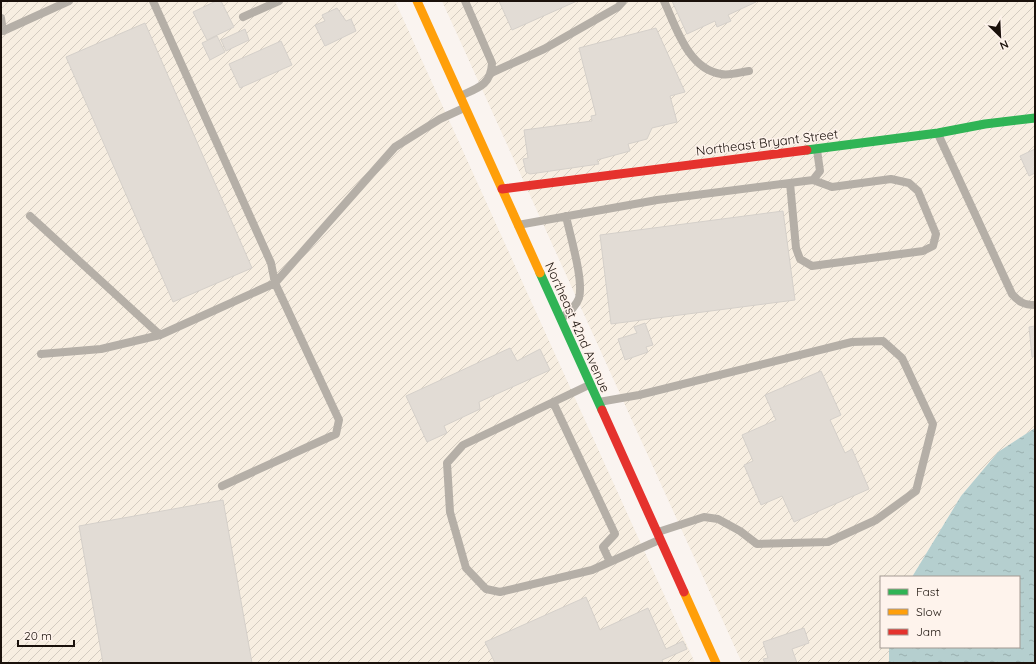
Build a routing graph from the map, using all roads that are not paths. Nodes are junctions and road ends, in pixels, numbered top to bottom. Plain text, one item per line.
1 (69, 1) edge
2 (153, 1) edge
3 (279, 1) edge
4 (417, 1) edge
5 (465, 1) edge
6 (623, 1) edge
7 (664, 1) edge
8 (243, 17) dead end
9 (1, 18) edge
10 (749, 72) dead end
11 (492, 73) junction
12 (460, 96) junction
13 (465, 108) junction
14 (1035, 118) edge
15 (938, 133) junction
16 (817, 149) junction
17 (813, 180) junction
18 (790, 183) junction
19 (502, 189) junction
20 (30, 216) dead end
21 (566, 216) junction
22 (518, 225) junction
23 (275, 283) junction
24 (1035, 304) edge
25 (560, 319) junction
26 (160, 335) junction
27 (41, 354) dead end
28 (590, 385) junction
29 (553, 402) junction
30 (598, 402) junction
31 (222, 486) dead end
32 (659, 536) junction
33 (610, 562) junction
34 (716, 663) edge

1 - 9 lane
2 - 23 lane
3 - 8 lane
4 - 12 street, Northeast 42nd Avenue
5 - 11 lane
6 - 11 lane
7 - 10 lane
11 - 12 lane
12 - 13 street, Northeast 42nd Avenue
13 - 19 street, Northeast 42nd Avenue
13 - 23 lane
14 - 15 street, Northeast Bryant Street
15 - 16 street, Northeast Bryant Street
15 - 24 lane
16 - 17 lane
16 - 19 street, Northeast Bryant Street
17 - 18 lane
17 - 18 lane
18 - 21 lane
19 - 22 street, Northeast 42nd Avenue
20 - 26 lane
21 - 22 lane
21 - 25 lane
22 - 25 street, Northeast 42nd Avenue
23 - 26 lane
23 - 31 lane
25 - 28 street, Northeast 42nd Avenue
26 - 27 lane
28 - 29 lane
28 - 30 street, Northeast 42nd Avenue
29 - 33 lane
29 - 33 lane
30 - 32 street, Northeast 42nd Avenue
30 - 32 lane
32 - 33 lane
32 - 34 street, Northeast 42nd Avenue

